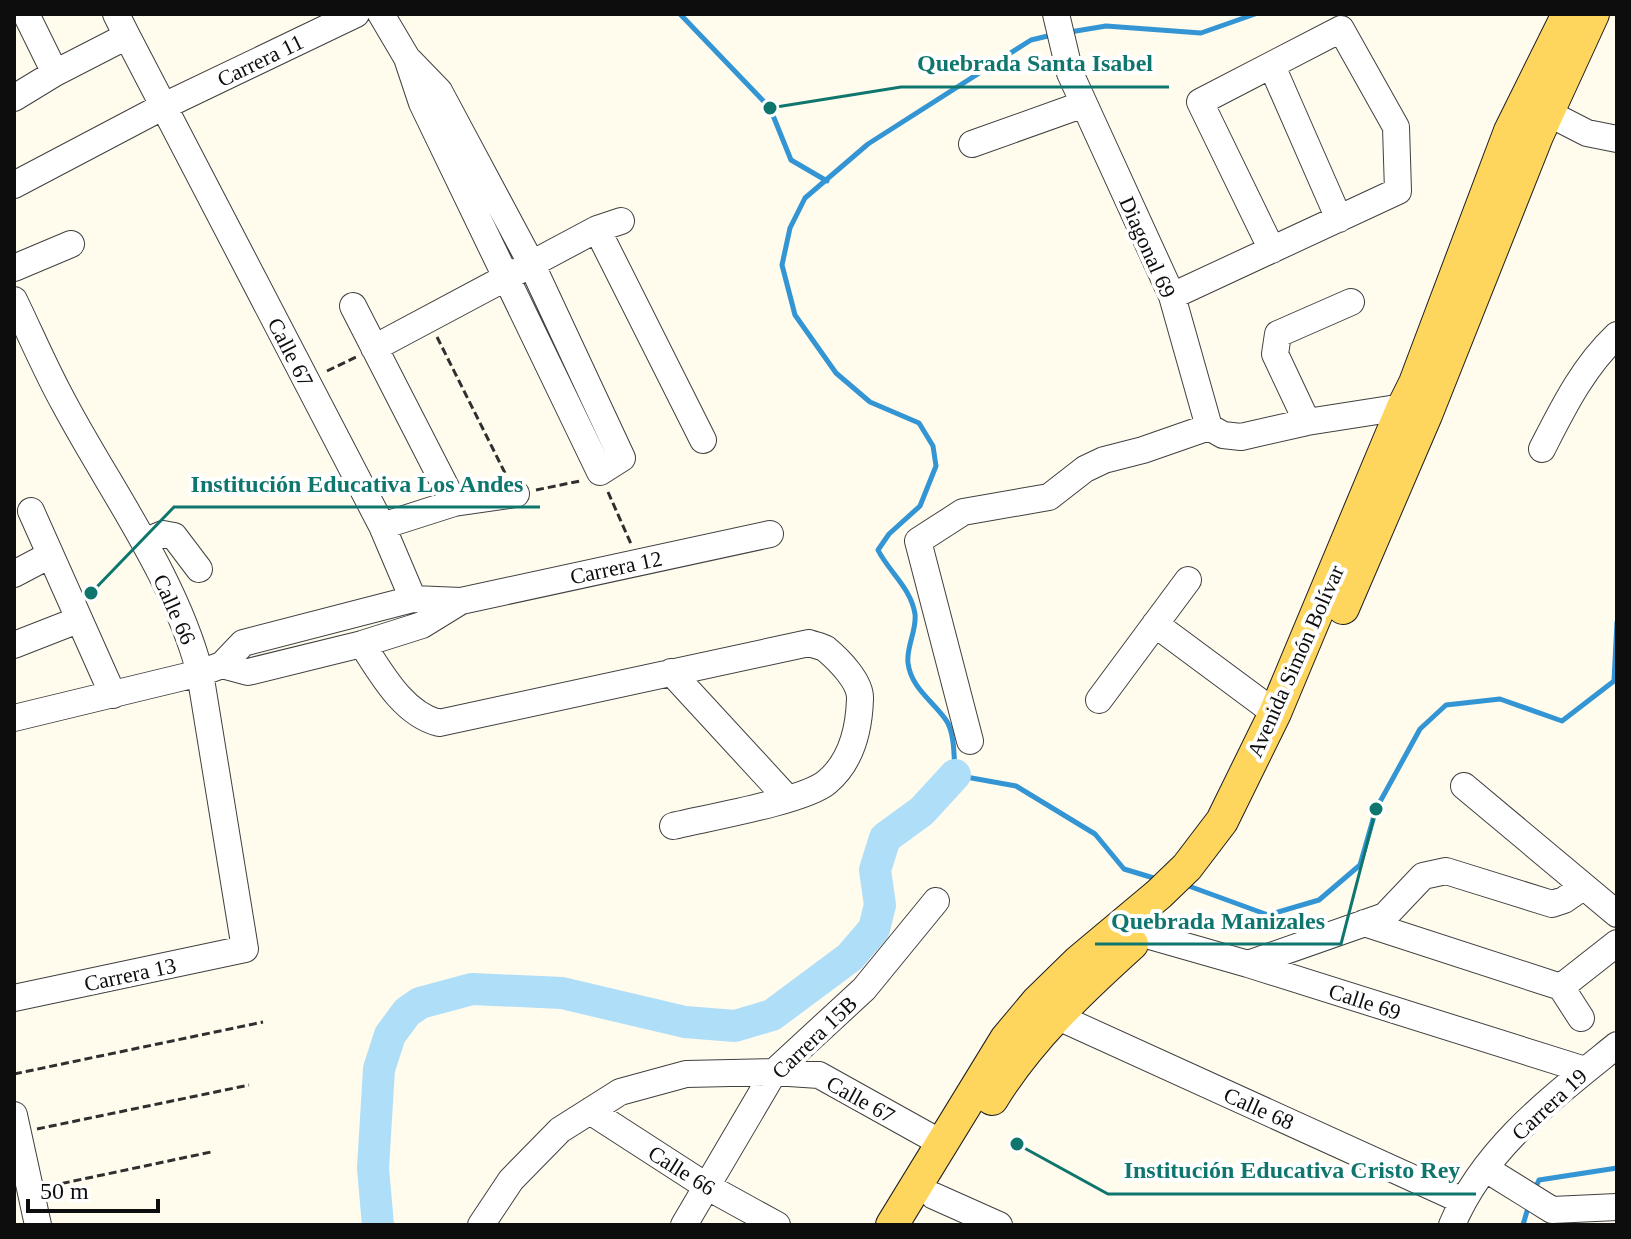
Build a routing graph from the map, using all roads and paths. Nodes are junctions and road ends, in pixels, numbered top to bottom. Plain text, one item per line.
1 (26, 14) edge
2 (356, 14) edge
3 (381, 14) edge
4 (1056, 14) edge
5 (1568, 14) edge
6 (1593, 14) edge
7 (121, 25) edge
8 (407, 58) junction
9 (1272, 66) junction
10 (55, 73) junction
11 (14, 98) edge
12 (1084, 104) junction
13 (164, 106) junction
14 (1548, 113) junction
15 (1617, 139) edge
16 (972, 144) dead end
17 (14, 185) edge
18 (1339, 219) junction
19 (71, 244) dead end
20 (1272, 250) junction
21 (531, 263) junction
22 (14, 268) edge
23 (507, 276) junction
24 (1172, 296) junction
25 (14, 300) edge
26 (1351, 302) dead end
27 (353, 306) dead end
28 (428, 321) junction
29 (1617, 335) edge
30 (374, 348) junction
31 (305, 381) junction
32 (1403, 407) junction
33 (1307, 422) junction
34 (1209, 427) junction
35 (703, 440) dead end
36 (1542, 449) dead end
37 (600, 472) junction
38 (516, 494) junction
39 (454, 503) junction
40 (31, 511) dead end
41 (382, 526) junction
42 (770, 534) dead end
43 (144, 542) junction
44 (50, 555) junction
45 (639, 562) junction
46 (199, 569) dead end
47 (14, 574) edge
48 (1188, 580) dead end
49 (413, 599) junction
50 (461, 601) junction
51 (1332, 606) junction
52 (78, 620) junction
53 (1155, 624) junction
54 (362, 644) junction
55 (14, 645) edge
56 (211, 669) junction
57 (671, 672) junction
58 (113, 695) junction
59 (1099, 700) dead end
60 (1275, 713) junction
61 (14, 718) edge
62 (970, 741) dead end
63 (1464, 786) dead end
64 (788, 799) junction
65 (673, 826) dead end
66 (1196, 871) junction
67 (1583, 887) junction
68 (936, 901) dead end
69 (1167, 901) junction
70 (1617, 914) edge
71 (1364, 923) junction
72 (1143, 934) junction
73 (1617, 943) edge
74 (245, 949) joint
75 (1248, 964) junction
76 (1561, 987) junction
77 (14, 998) edge
78 (1056, 1016) junction
79 (1581, 1018) dead end
80 (263, 1022) dead end
81 (1617, 1045) edge
82 (1585, 1070) junction
83 (774, 1072) junction
84 (14, 1074) edge
85 (249, 1085) dead end
86 (590, 1111) junction
87 (16, 1124) edge
88 (943, 1144) junction
89 (211, 1152) dead end
90 (1492, 1174) junction
91 (706, 1186) junction
92 (31, 1190) junction
93 (934, 1196) junction
94 (1463, 1201) junction
95 (1617, 1207) edge
96 (1562, 1218) edge
97 (484, 1224) edge
98 (38, 1225) edge
99 (684, 1225) edge
100 (777, 1225) edge
101 (892, 1225) edge
102 (917, 1225) edge
103 (999, 1225) edge
104 (1452, 1225) edge

1 - 10 street
2 - 13 street, Carrera 11
3 - 8 street
4 - 12 street, Diagonal 69
5 - 32 main road, Avenida Simón Bolívar
6 - 14 main road, Avenida Simón Bolívar
7 - 10 street
7 - 13 street, Calle 67
8 - 21 street
8 - 23 street
9 - 18 street
9 - 18 street
9 - 20 street
10 - 11 street
12 - 16 street
12 - 24 street, Diagonal 69
13 - 17 street, Carrera 11
13 - 31 street, Calle 67
14 - 15 street
14 - 51 main road, Avenida Simón Bolívar
18 - 20 street
19 - 22 street
20 - 24 street
21 - 23 street
21 - 35 street
21 - 37 street
23 - 28 street
23 - 37 street
24 - 34 street, Diagonal 69
25 - 43 street, Calle 66
26 - 33 street
27 - 30 street
28 - 30 street
28 - 38 path
29 - 36 street
30 - 31 path
30 - 39 street
31 - 41 street, Calle 67
32 - 33 street
32 - 51 main road, Avenida Simón Bolívar
33 - 34 street
34 - 62 street
37 - 38 path
37 - 45 path
38 - 39 street
39 - 41 street
40 - 44 street
41 - 49 street, Calle 67
42 - 45 street, Carrera 12
43 - 46 street
43 - 56 street, Calle 66
44 - 47 street
44 - 52 street
45 - 50 street, Carrera 12
48 - 53 street
49 - 50 street, Carrera 12
49 - 56 street, Carrera 12
50 - 54 street, Carrera 12
51 - 60 main road, Avenida Simón Bolívar
51 - 66 main road, Avenida Simón Bolívar
52 - 55 street
52 - 58 street
53 - 59 street
53 - 60 street
54 - 56 street, Carrera 12
54 - 57 street
56 - 58 street, Carrera 12
56 - 74 street, Calle 66
57 - 64 street
57 - 64 street
58 - 61 street, Carrera 12
60 - 66 main road, Avenida Simón Bolívar
63 - 67 street
64 - 65 street
66 - 69 main road, Avenida Simón Bolívar
67 - 70 street
67 - 71 street
68 - 83 street, Carrera 15B
69 - 72 main road, Avenida Simón Bolívar
69 - 88 main road, Avenida Simón Bolívar
71 - 75 street
71 - 76 street
72 - 75 street, Calle 69
72 - 78 main road, Avenida Simón Bolívar
73 - 76 street
74 - 77 street, Carrera 13
75 - 82 street, Calle 69
76 - 79 street
78 - 93 main road, Avenida Simón Bolívar
78 - 94 street, Calle 68
80 - 84 path
81 - 82 street, Carrera 19
82 - 90 street, Carrera 19
83 - 86 street, Calle 67
83 - 88 street, Calle 67
83 - 91 street, Carrera 15B
85 - 87 path
86 - 91 street, Calle 66
86 - 97 street, Calle 67
87 - 92 street
88 - 101 main road, Avenida Simón Bolívar
89 - 92 path
90 - 94 street, Carrera 19
90 - 96 street
91 - 99 street, Carrera 15B
91 - 100 street, Calle 66
92 - 98 street
93 - 102 main road, Avenida Simón Bolívar
93 - 103 street
94 - 104 street, Carrera 19
95 - 96 street

